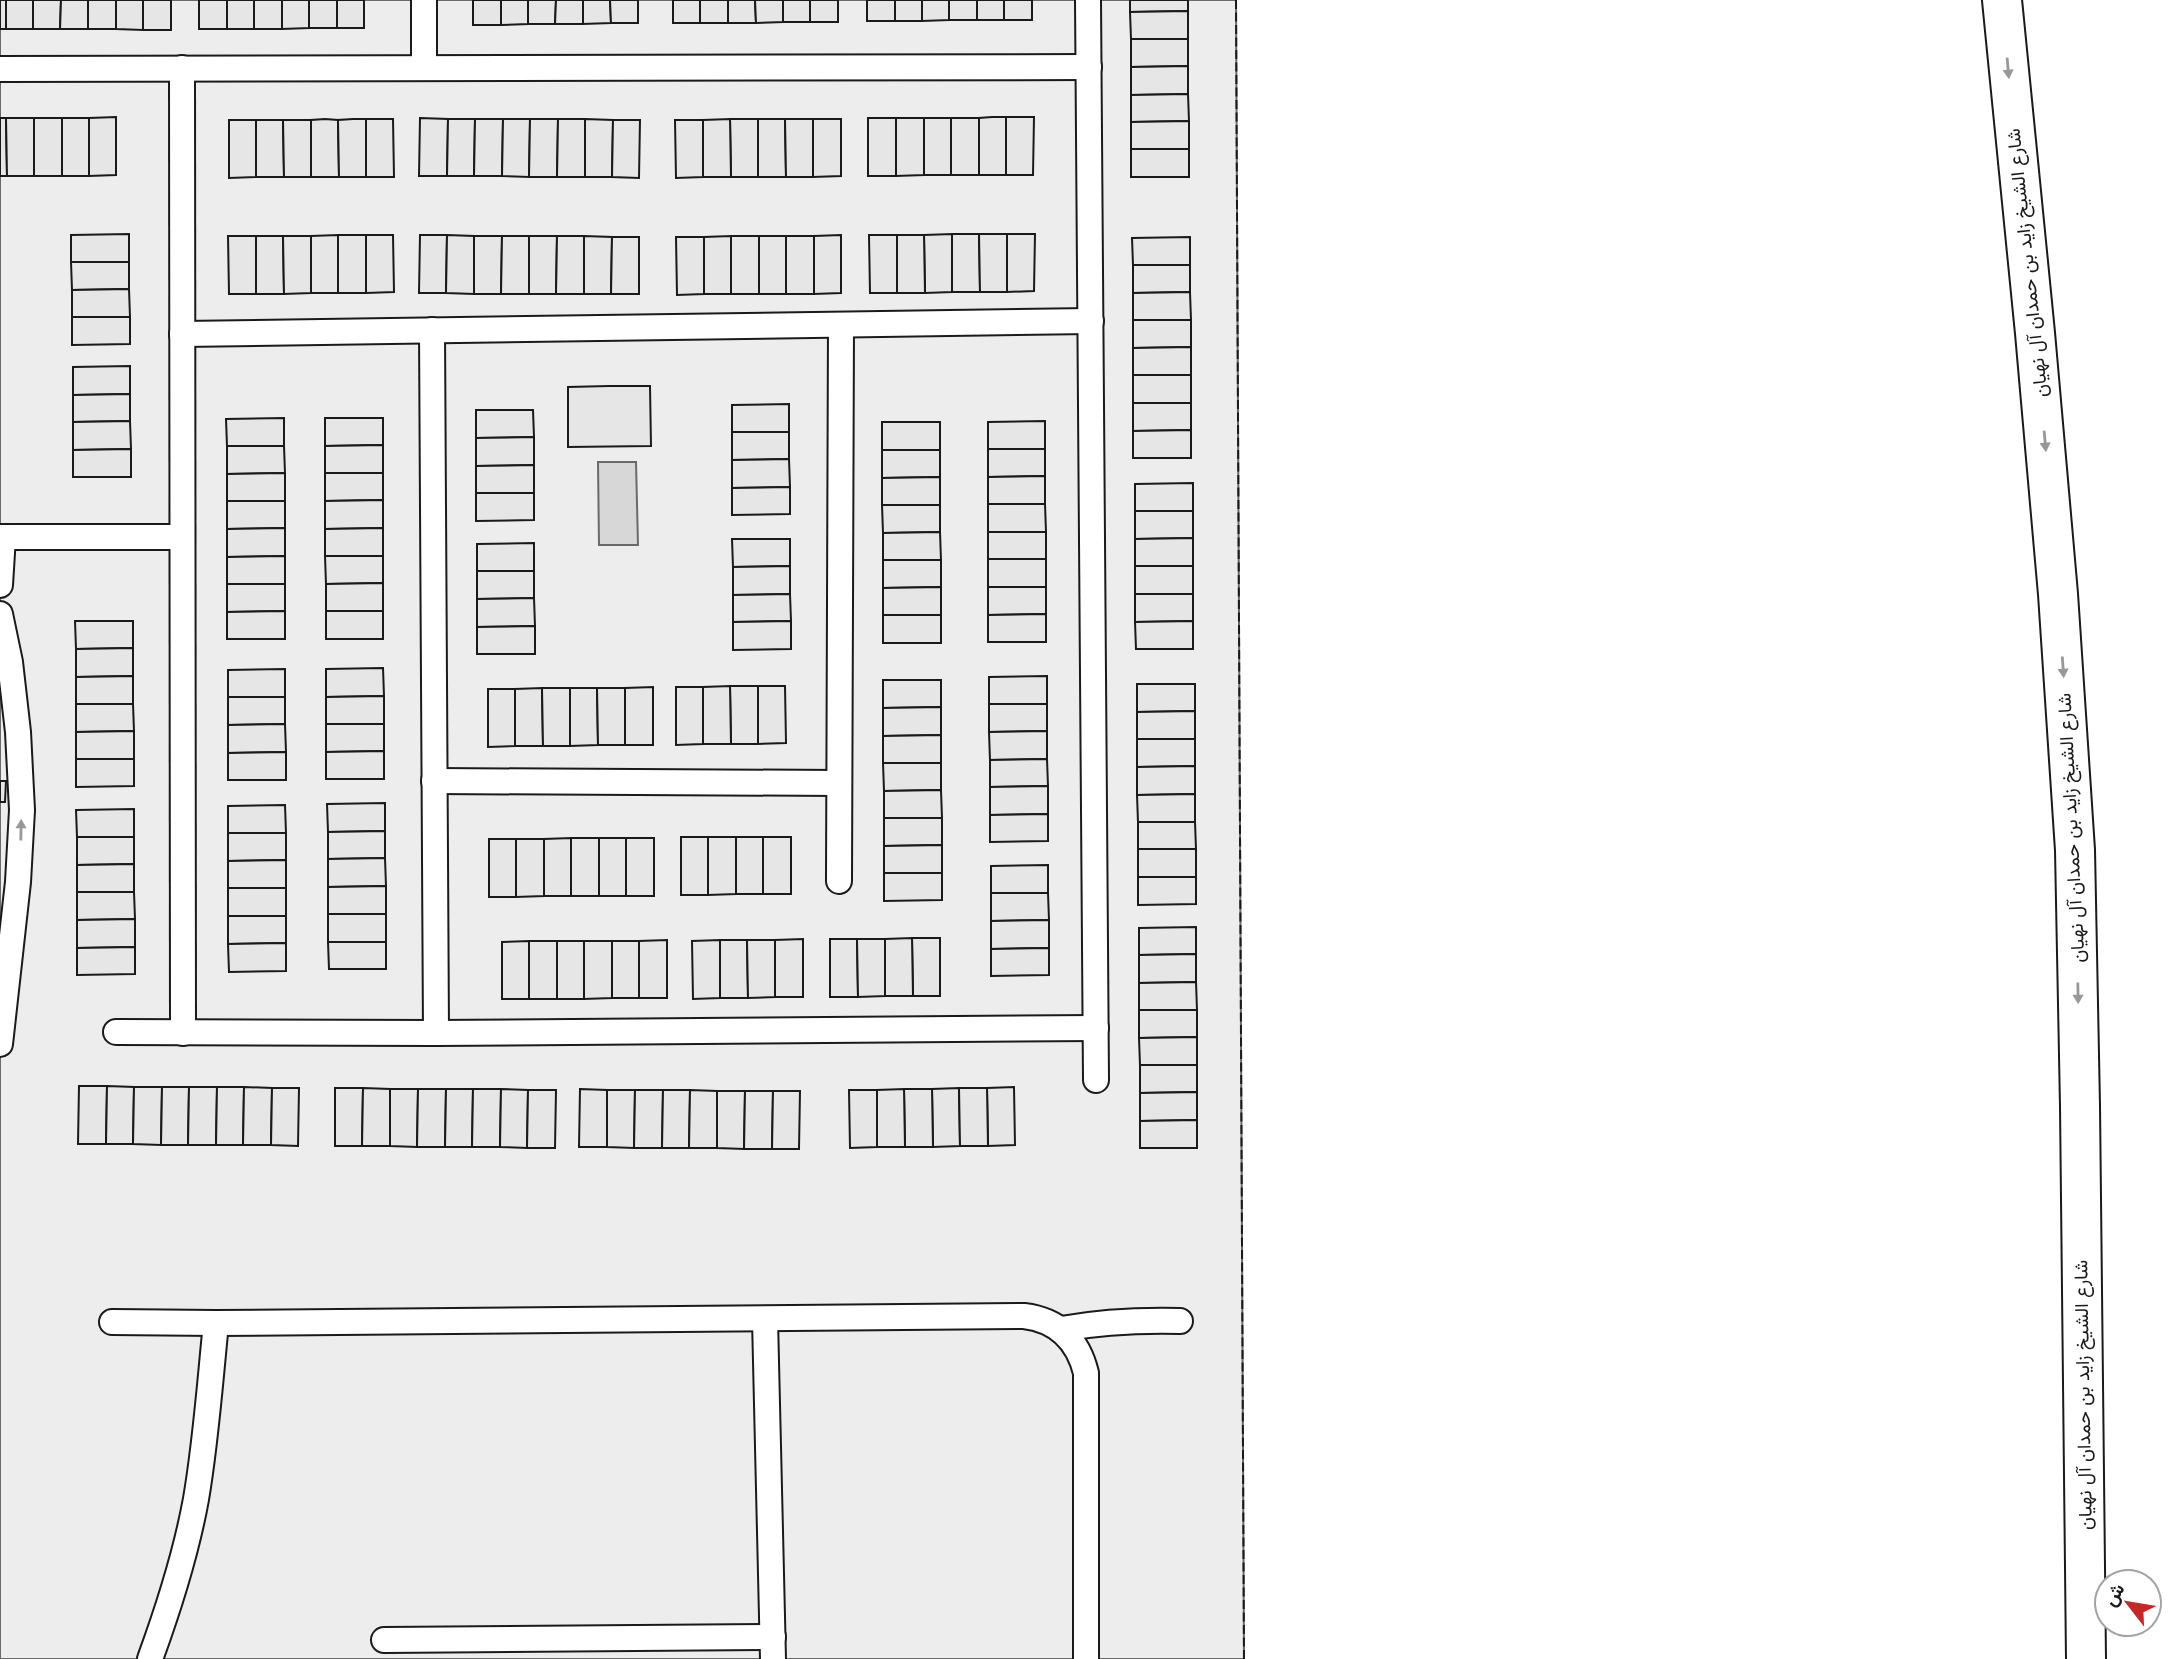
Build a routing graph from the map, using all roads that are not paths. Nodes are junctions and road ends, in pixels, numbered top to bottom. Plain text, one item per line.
1 (424, 0) edge
2 (1088, 0) edge
3 (2002, 0) edge
4 (1088, 67) junction
5 (182, 68) junction
6 (424, 68) junction
7 (0, 69) edge
8 (1090, 321) junction
9 (841, 325) junction
10 (432, 330) junction
11 (182, 334) junction
12 (1, 537) edge
13 (182, 537) junction
14 (0, 585) edge
15 (0, 614) edge
16 (9, 732) edge
17 (434, 781) junction
18 (839, 783) junction
19 (839, 880) dead end
20 (9, 882) edge
21 (1096, 1028) junction
22 (116, 1032) dead end
23 (183, 1033) junction
24 (436, 1033) junction
25 (0, 1044) edge
26 (1096, 1080) dead end
27 (765, 1319) junction
28 (1180, 1321) dead end
29 (112, 1322) dead end
30 (216, 1323) junction
31 (1061, 1329) junction
32 (384, 1640) dead end
33 (773, 1648) edge
34 (471, 1649) edge
35 (150, 1659) edge
36 (1086, 1659) edge
37 (2086, 1659) edge

1 - 6 street
2 - 4 street
3 -> 37 highway, شارع الشيخ زايد بن حمدان آل نهيان
4 - 6 street
4 - 8 street
5 - 6 street
5 - 7 street
5 - 11 street
8 - 9 street
8 - 21 street
9 - 10 street
9 - 18 street
10 - 11 street
10 - 17 street
11 - 13 street
12 - 13 street
12 - 14 street
13 - 23 street
15 - 16 street
20 -> 16 street
17 - 18 street
17 - 24 street
18 - 19 street
20 - 25 street
21 - 24 street
21 - 26 street
22 - 23 street
23 - 24 street
27 - 30 street
27 - 31 street
27 - 33 street
28 - 31 street
29 - 30 street
30 - 35 street
31 - 36 street
32 - 34 street
33 - 34 street

